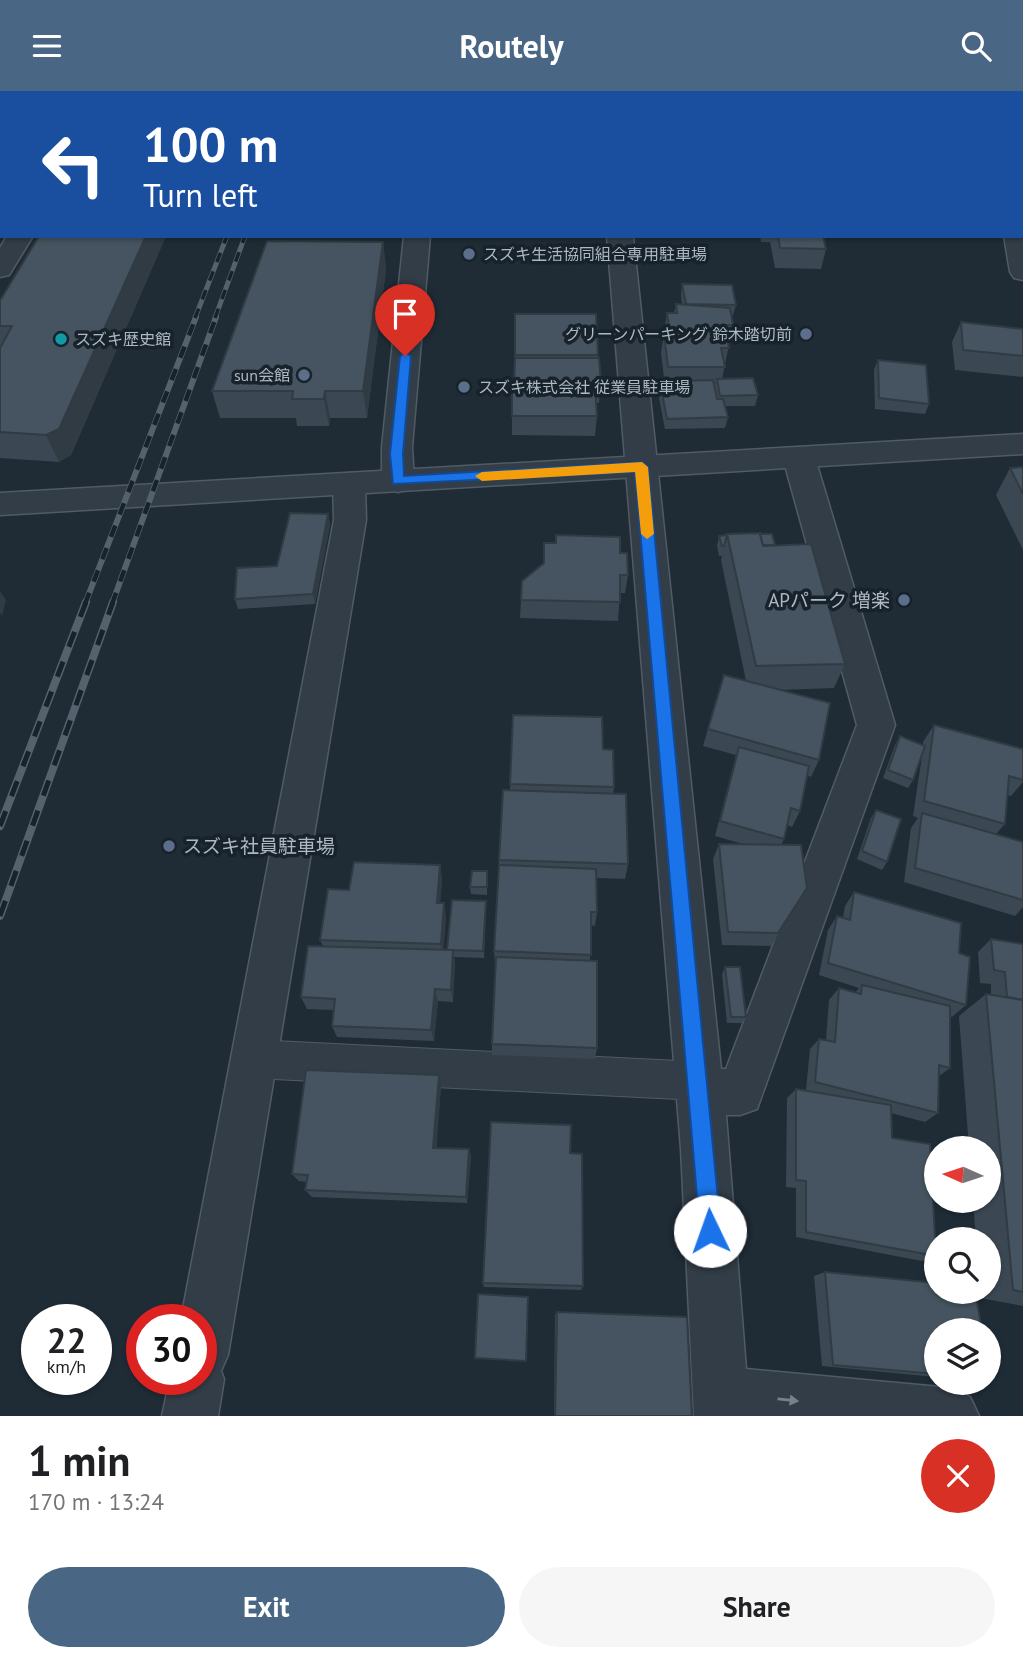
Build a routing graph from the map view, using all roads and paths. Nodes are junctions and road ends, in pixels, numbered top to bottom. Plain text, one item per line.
1 (19, 238) edge
2 (418, 238) edge
3 (620, 238) edge
4 (1017, 238) edge
5 (0, 269) edge
6 (1023, 272) edge
7 (1023, 444) edge
8 (799, 457) junction
9 (642, 467) junction
10 (398, 481) junction
11 (349, 484) junction
12 (0, 504) edge
13 (254, 1059) junction
14 (699, 1086) junction
15 (210, 1304) edge
16 (194, 1395) edge
17 (721, 1405) edge
18 (190, 1416) edge
19 (951, 1416) edge

1 - 5 street
2 - 10 street
3 - 9 street
4 - 6 street
7 - 8 street
8 - 9 street
8 - 14 street
9 - 10 street
9 - 14 street
10 - 11 street
11 - 12 street
11 - 13 street
13 - 14 lane
13 - 15 street
14 - 17 street
16 - 18 street
17 -> 19 street

